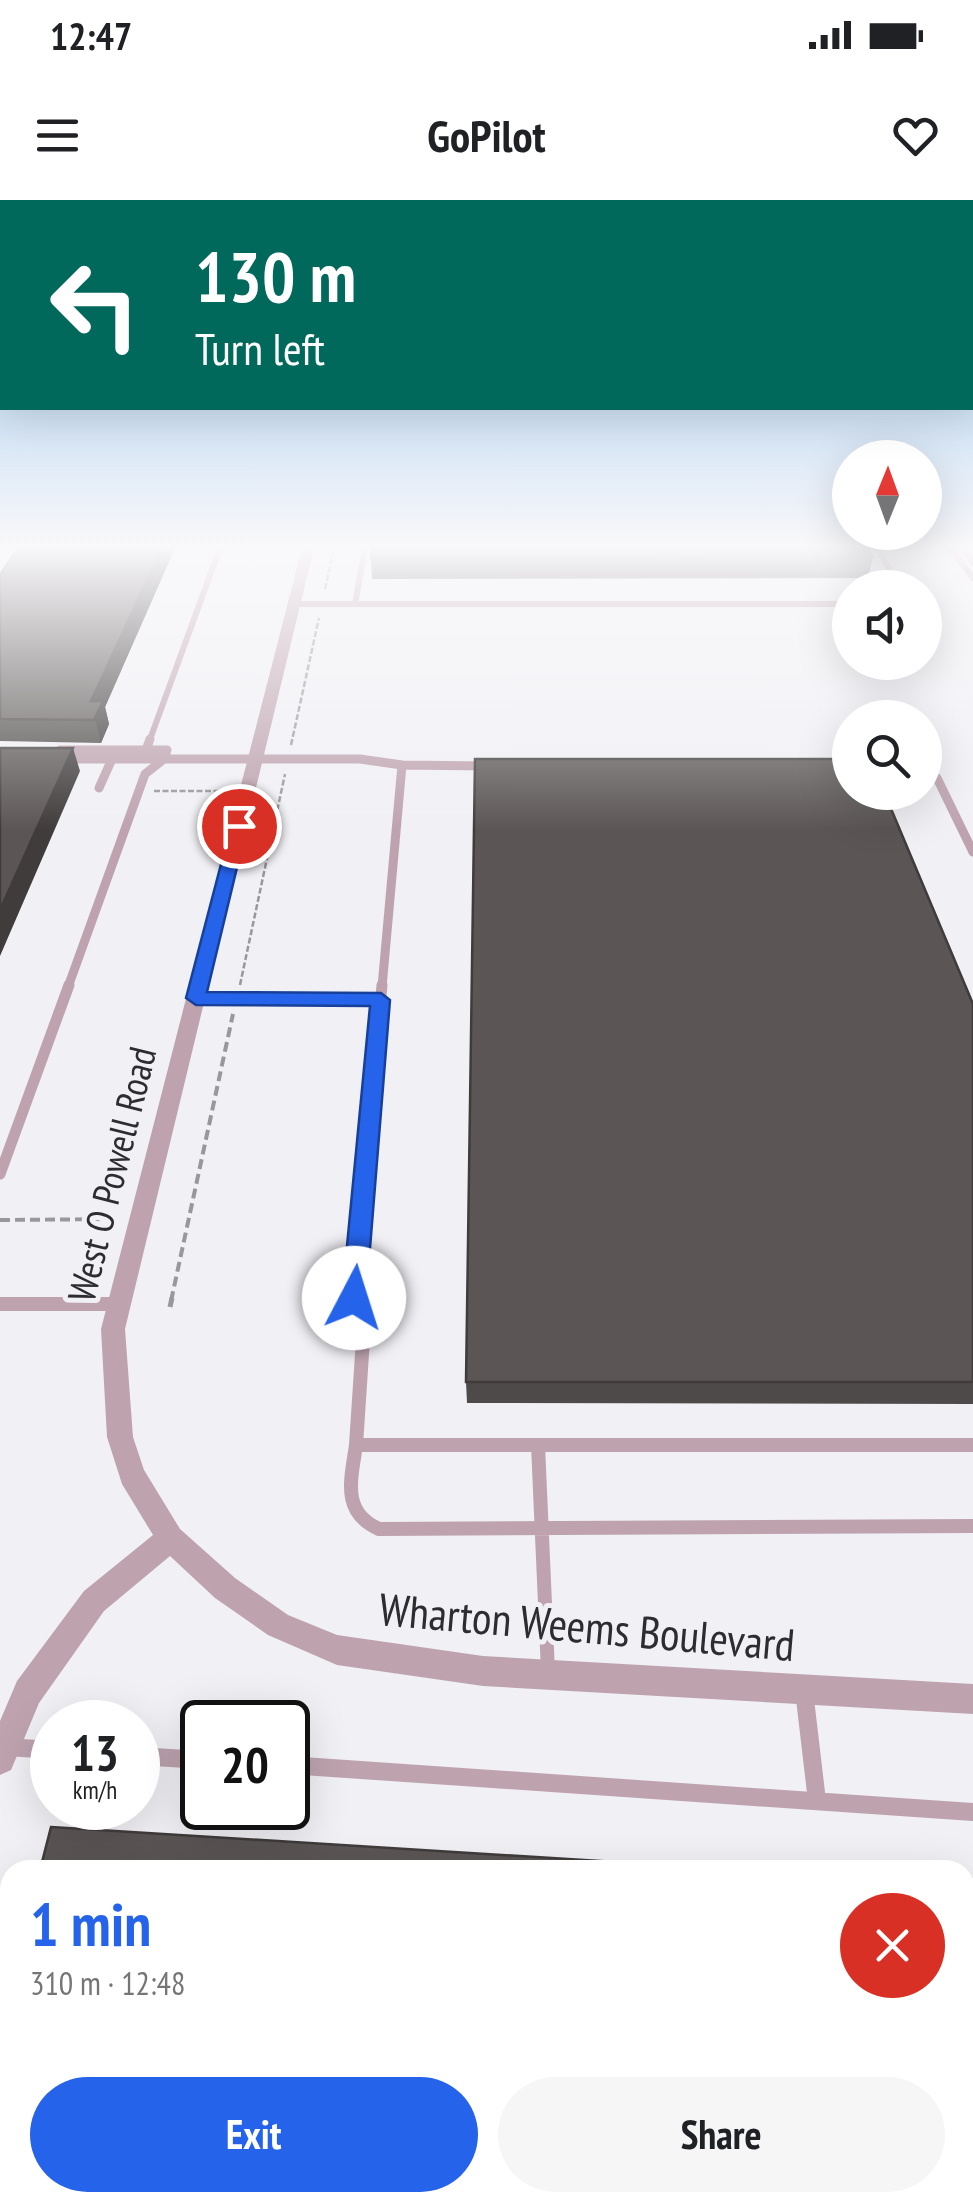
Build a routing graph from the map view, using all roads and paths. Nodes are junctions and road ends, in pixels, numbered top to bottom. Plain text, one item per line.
1 (186, 642) edge
2 (285, 642) edge
3 (314, 642) edge
4 (146, 750) junction
5 (112, 759) junction
6 (164, 759) junction
7 (288, 759) junction
8 (256, 760) junction
9 (402, 765) junction
10 (493, 766) edge
11 (99, 788) dead end
12 (942, 788) edge
13 (248, 791) junction
14 (139, 792) junction
15 (973, 852) edge
16 (196, 998) junction
17 (237, 999) junction
18 (381, 1000) junction
19 (0, 1174) edge
20 (140, 1219) junction
21 (0, 1220) edge
22 (354, 1298) dead end
23 (0, 1304) edge
24 (120, 1304) junction
25 (170, 1307) dead end
26 (363, 1340) dead end
27 (356, 1445) junction
28 (538, 1445) junction
29 (973, 1445) edge
30 (973, 1526) edge
31 (542, 1527) junction
32 (170, 1538) junction
33 (548, 1676) junction
34 (804, 1690) junction
35 (973, 1699) edge
36 (30, 1751) edge
37 (2, 1753) edge
38 (310, 1766) edge
39 (818, 1801) junction
40 (973, 1812) edge

1 - 4 lane
2 - 8 street, West O Powell Road
3 - 7 path
4 - 5 lane
4 - 6 lane
5 - 6 lane
5 - 11 lane
6 - 8 lane
6 - 14 lane
7 - 8 lane
7 - 9 lane
7 - 17 path
8 - 13 street, West O Powell Road
9 - 10 lane
9 - 18 lane
12 - 15 lane
13 - 14 path
13 - 16 street, West O Powell Road
14 - 19 lane
16 - 17 lane
16 - 20 street, West O Powell Road
17 - 18 lane
17 - 25 path
18 - 22 lane
20 - 21 path
20 - 24 street, West O Powell Road
23 - 24 lane
24 - 32 street, West O Powell Road
26 - 27 lane
27 - 28 lane
27 - 31 lane
28 - 29 lane
28 - 31 lane
30 - 31 lane
31 - 33 lane
32 - 33 street, Wharton Weems Boulevard
32 - 37 street
33 - 34 street, Wharton Weems Boulevard
34 - 35 street, Wharton Weems Boulevard
34 - 39 lane
36 - 37 lane
38 - 39 lane
39 - 40 lane

